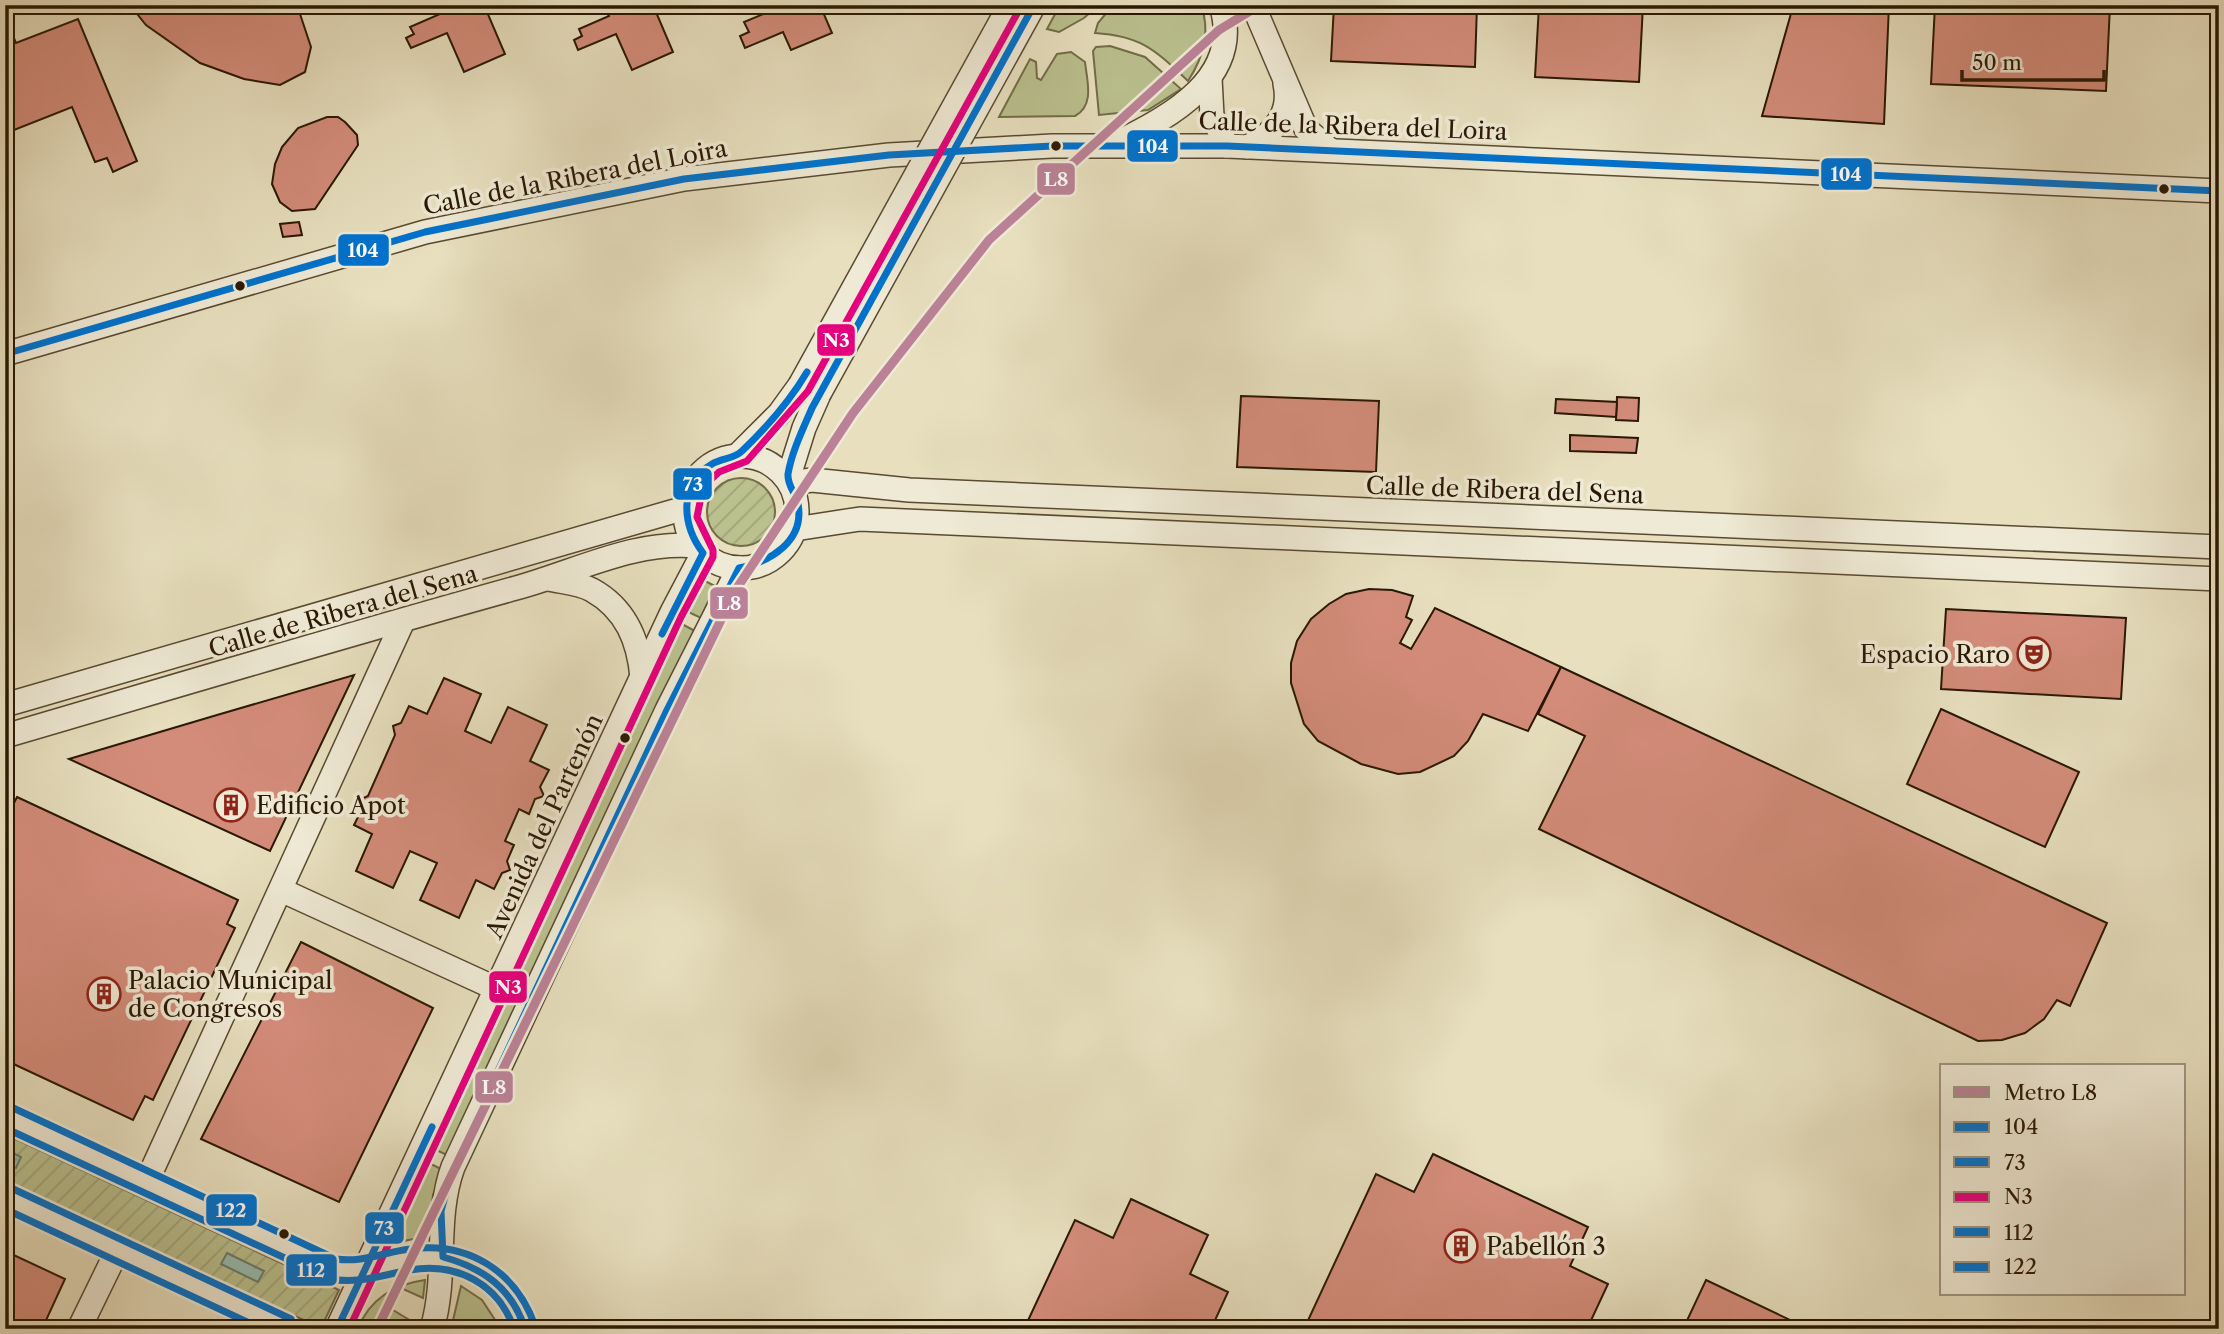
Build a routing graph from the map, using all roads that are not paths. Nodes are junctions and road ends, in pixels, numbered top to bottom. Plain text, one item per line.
1 (1010, 5) edge
2 (1034, 5) edge
3 (1222, 5) edge
4 (1253, 5) edge
5 (1282, 74) junction
6 (1210, 78) junction
7 (1111, 145) junction
8 (1235, 147) junction
9 (1330, 150) junction
10 (2219, 191) edge
11 (5, 354) edge
12 (809, 389) junction
13 (738, 455) junction
14 (789, 481) junction
15 (685, 508) junction
16 (795, 529) junction
17 (2219, 547) edge
18 (700, 550) junction
19 (739, 568) junction
20 (549, 579) junction
21 (2219, 579) edge
22 (403, 621) junction
23 (642, 678) junction
24 (5, 705) edge
25 (5, 736) edge
26 (281, 890) junction
27 (497, 989) junction
28 (5, 1116) edge
29 (147, 1181) junction
30 (5, 1197) edge
31 (118, 1249) junction
32 (443, 1257) junction
33 (363, 1273) junction
34 (79, 1329) edge
35 (287, 1329) edge
36 (337, 1329) edge
37 (432, 1329) edge
38 (525, 1329) edge

1 - 12 street, bridge
2 - 12 street, bridge
3 - 6 street
4 - 5 street
5 - 8 street
5 - 9 street
6 - 7 street
6 - 8 street
7 - 8 street, Calle de la Ribera del Loira
7 - 11 street, Calle de la Ribera del Loira
8 - 9 street, Calle de la Ribera del Loira
9 - 10 street, Calle de la Ribera del Loira
12 - 13 street
12 - 14 street
13 - 14 street
13 - 15 street
14 - 16 street
14 - 17 street, Calle de Ribera del Sena
15 - 18 street
15 - 24 street, Calle de Ribera del Sena
16 - 19 street
16 - 21 street
18 - 19 street
18 - 20 street, Calle de Ribera del Sena
18 - 23 street, Avenida del Partenón
19 - 32 street
20 - 22 street, Calle de Ribera del Sena
20 - 23 street
22 - 25 street, Calle de Ribera del Sena
22 - 26 street
23 - 27 street, Avenida del Partenón
26 - 27 street
26 - 29 street
27 - 33 street, Avenida del Partenón
28 - 29 street
29 - 33 street
30 - 31 street
31 - 34 street
31 - 35 street
32 - 33 street
32 - 37 street
32 - 38 street
33 - 36 street, Avenida del Partenón

